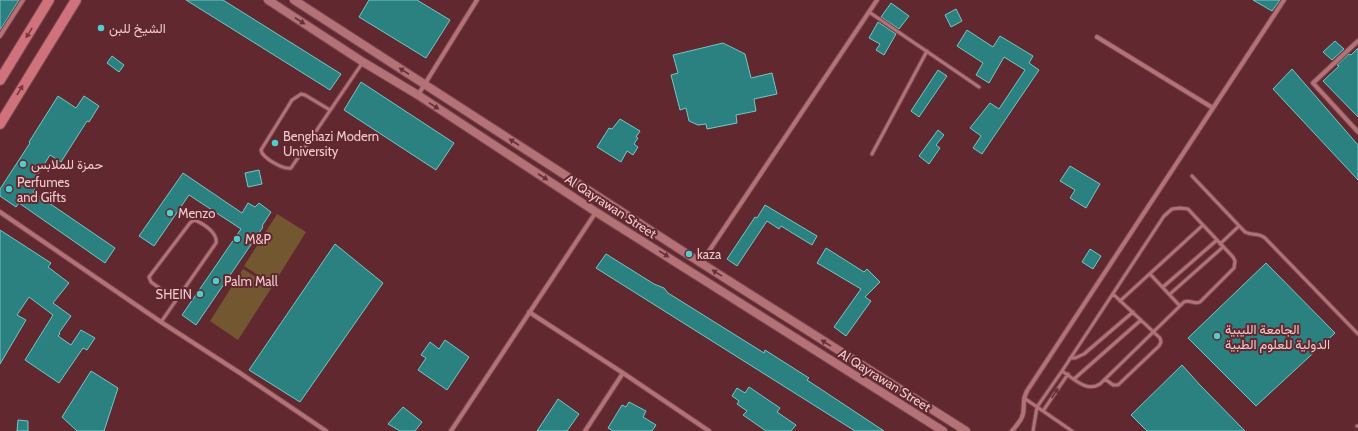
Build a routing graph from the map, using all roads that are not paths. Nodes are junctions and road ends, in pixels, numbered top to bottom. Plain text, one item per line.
1 (23, 0) edge
2 (49, 0) edge
3 (76, 0) edge
4 (268, 0) edge
5 (294, 0) edge
6 (477, 0) edge
7 (877, 0) edge
8 (1284, 0) edge
9 (869, 12) junction
10 (0, 36) edge
11 (1097, 37) dead end
12 (1358, 41) edge
13 (927, 51) junction
14 (363, 62) junction
15 (0, 80) edge
16 (424, 84) junction
17 (979, 87) dead end
18 (418, 95) junction
19 (1213, 108) junction
20 (330, 110) junction
21 (0, 124) edge
22 (1358, 132) edge
23 (872, 154) dead end
24 (1192, 176) dead end
25 (0, 212) edge
26 (596, 212) junction
27 (1203, 226) junction
28 (1239, 226) junction
29 (1217, 240) junction
30 (1220, 244) junction
31 (1223, 247) junction
32 (701, 263) junction
33 (1150, 274) junction
34 (1163, 287) junction
35 (1113, 294) junction
36 (1170, 294) junction
37 (176, 300) junction
38 (1120, 301) junction
39 (1180, 306) junction
40 (529, 312) junction
41 (1133, 312) junction
42 (1141, 320) junction
43 (161, 322) junction
44 (1154, 332) junction
45 (1358, 334) edge
46 (1070, 358) junction
47 (1062, 370) junction
48 (624, 373) junction
49 (1068, 374) junction
50 (1074, 379) junction
51 (1105, 379) junction
52 (1024, 398) junction
53 (1037, 407) junction
54 (1043, 411) junction
55 (325, 431) edge
56 (451, 431) edge
57 (585, 431) edge
58 (709, 431) edge
59 (943, 431) edge
60 (966, 431) edge
61 (1012, 431) edge
62 (1033, 431) edge
63 (1072, 431) edge

1 - 10 street
2 -> 15 main road
21 -> 3 main road
4 -> 14 main road, Al Qayrawan Street
16 -> 5 main road, Al Qayrawan Street
6 - 16 street
7 - 9 street
8 - 19 street
9 - 13 lane
9 - 32 street
11 - 19 street
12 - 22 street
13 - 17 lane
13 - 23 lane
14 - 18 main road, Al Qayrawan Street
14 - 20 lane
16 - 18 street
32 -> 16 main road, Al Qayrawan Street
18 -> 26 main road, Al Qayrawan Street
19 - 52 street
20 - 20 lane
24 - 28 lane
25 - 43 street
26 - 40 street
26 -> 59 main road, Al Qayrawan Street
27 - 29 lane
27 - 33 lane
27 - 35 lane
28 - 30 lane
28 - 45 lane
29 - 30 lane
29 - 34 lane
30 - 31 lane
31 - 36 lane
31 - 39 lane
60 -> 32 main road, Al Qayrawan Street
33 - 34 lane
33 - 38 lane
34 - 36 lane
35 - 38 lane
35 - 46 lane
36 - 39 lane
37 - 37 lane
37 - 43 lane
38 - 41 lane
39 - 44 lane
40 - 48 street
40 - 56 street
41 - 42 lane
41 - 46 lane
42 - 44 lane
42 - 50 lane
43 - 55 street
44 - 51 lane
44 - 51 lane
46 - 47 lane
47 - 49 lane
47 - 53 lane
48 - 57 street
48 - 58 street
49 - 50 lane
54 -> 49 lane
50 - 51 lane
52 - 53 lane
52 - 61 street
53 - 54 lane
53 - 62 lane
54 - 63 lane

